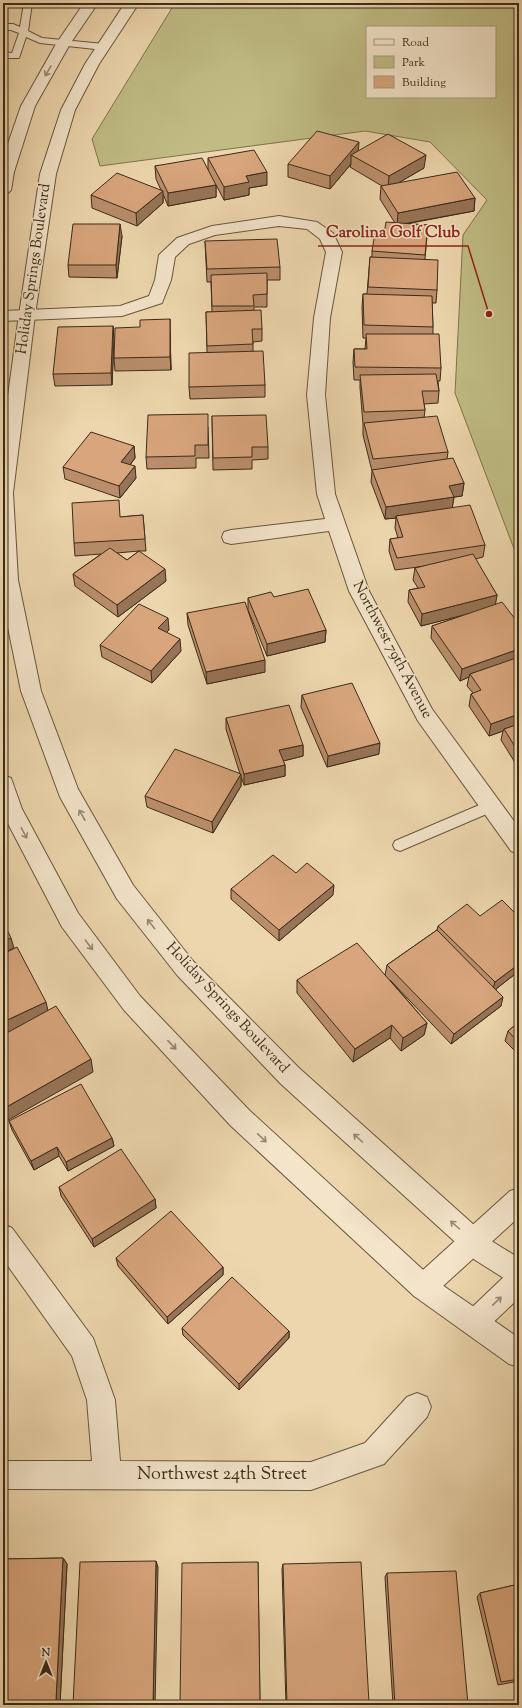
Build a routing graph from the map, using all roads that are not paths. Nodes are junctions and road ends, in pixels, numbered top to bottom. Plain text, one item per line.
1 (28, 3) edge
2 (91, 3) edge
3 (132, 3) edge
4 (3, 27) edge
5 (23, 33) junction
6 (63, 44) junction
7 (104, 47) junction
8 (3, 56) edge
9 (3, 190) edge
10 (27, 315) junction
11 (3, 316) edge
12 (336, 524) junction
13 (231, 537) dead end
14 (6, 580) edge
15 (3, 784) edge
16 (491, 806) junction
17 (519, 845) edge
18 (400, 846) dead end
19 (519, 1200) edge
20 (3, 1237) edge
21 (473, 1241) junction
22 (519, 1274) edge
23 (519, 1280) edge
24 (423, 1287) junction
25 (475, 1322) junction
26 (519, 1354) edge
27 (417, 1407) dead end
28 (3, 1475) edge
29 (107, 1476) junction

1 - 5 lane
2 - 6 street
3 - 7 street, Holiday Springs Boulevard
4 - 5 lane
5 - 6 lane
5 - 8 lane
6 - 7 lane
6 -> 9 street
7 - 10 street, Holiday Springs Boulevard
10 - 11 street
10 - 12 street, Northwest 79th Avenue
10 - 14 street, Holiday Springs Boulevard
12 - 13 street
12 - 16 street, Northwest 79th Avenue
21 -> 14 street, Holiday Springs Boulevard
15 -> 24 street
16 - 17 street, Northwest 79th Avenue
16 - 18 lane
19 - 21 street
20 - 29 street
21 - 22 street, Holiday Springs Boulevard
21 - 24 street
25 -> 23 street
24 - 25 street
25 - 26 street
27 - 29 street, Northwest 24th Street
28 - 29 street, Northwest 24th Street

